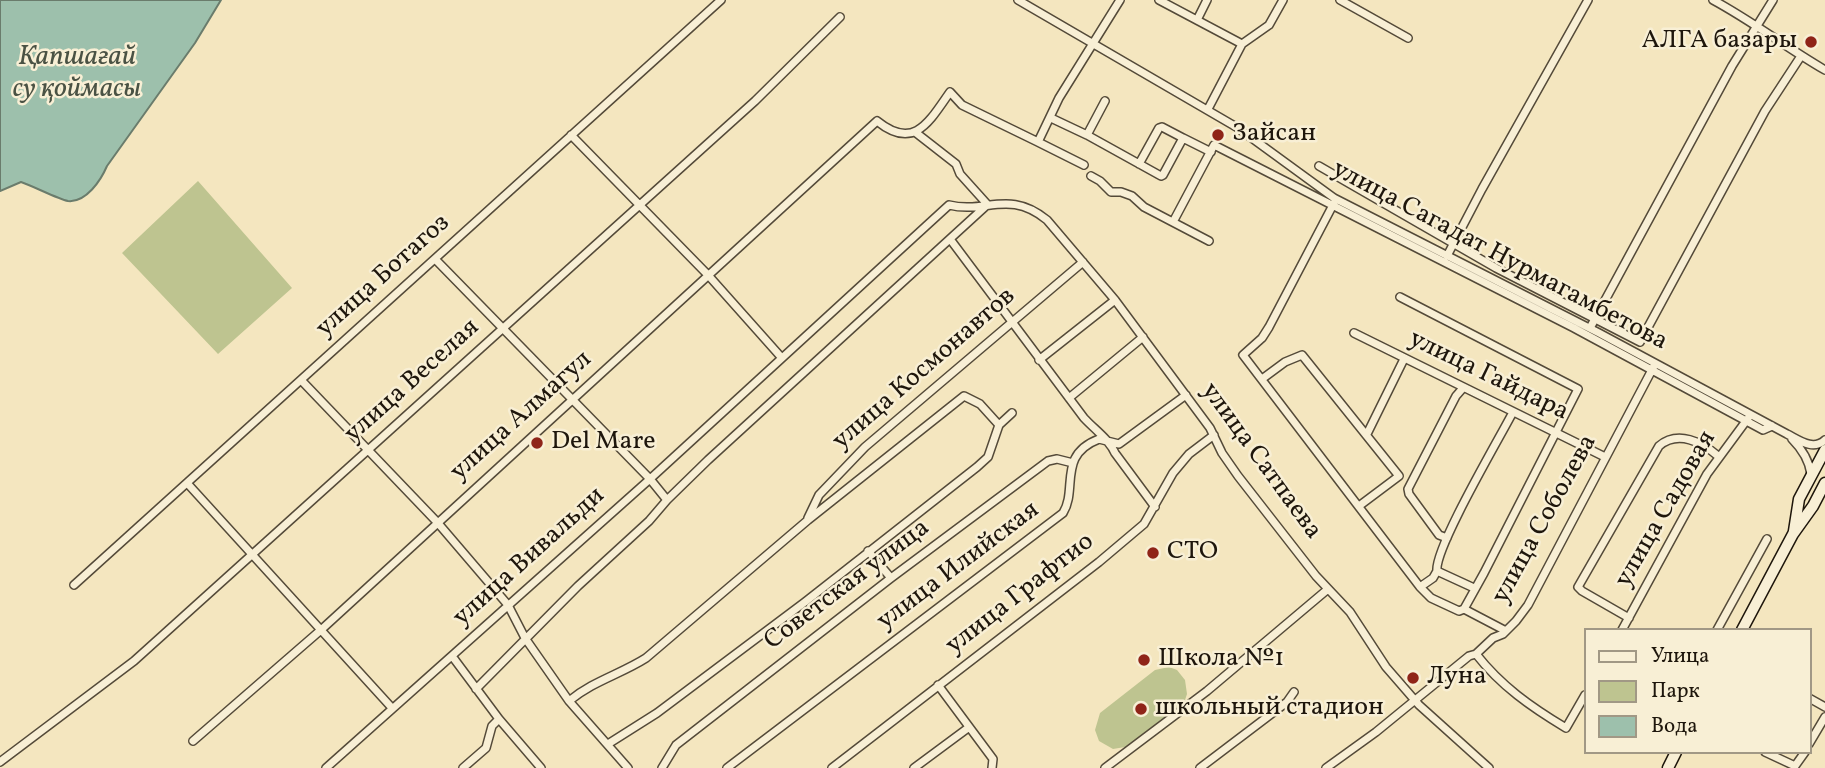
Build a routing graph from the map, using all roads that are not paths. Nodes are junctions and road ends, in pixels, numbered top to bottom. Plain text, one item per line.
1 (721, 0) edge
2 (1018, 0) edge
3 (1120, 0) edge
4 (1159, 0) edge
5 (1208, 0) edge
6 (1283, 0) edge
7 (1340, 0) edge
8 (1588, 0) edge
9 (1713, 0) edge
10 (1773, 0) edge
11 (840, 17) dead end
12 (1196, 20) junction
13 (1758, 26) junction
14 (1408, 38) dead end
15 (1094, 43) junction
16 (1242, 44) junction
17 (1801, 56) junction
18 (1825, 70) edge
19 (1105, 101) dead end
20 (1208, 110) junction
21 (1051, 118) junction
22 (915, 132) junction
23 (571, 135) junction
24 (1087, 135) junction
25 (1183, 138) junction
26 (1038, 142) junction
27 (1211, 152) junction
28 (1139, 164) junction
29 (1084, 165) dead end
30 (1320, 166) dead end
31 (1091, 176) dead end
32 (1334, 203) junction
33 (639, 204) junction
34 (987, 204) junction
35 (1173, 222) junction
36 (950, 239) junction
37 (1209, 241) dead end
38 (1454, 244) junction
39 (1447, 256) junction
40 (435, 259) junction
41 (1083, 262) junction
42 (708, 275) junction
43 (1400, 297) dead end
44 (1115, 300) junction
45 (1597, 319) junction
46 (1011, 322) junction
47 (1590, 328) junction
48 (504, 329) junction
49 (1354, 333) dead end
50 (1143, 337) junction
51 (781, 357) junction
52 (1404, 359) junction
53 (1039, 360) junction
54 (1654, 366) junction
55 (1262, 379) junction
56 (301, 380) junction
57 (1463, 388) junction
58 (1186, 395) junction
59 (1069, 398) junction
60 (574, 400) junction
61 (1012, 412) dead end
62 (1513, 412) junction
63 (1749, 417) junction
64 (999, 425) junction
65 (1367, 434) junction
66 (1556, 434) junction
67 (1787, 434) junction
68 (1214, 435) junction
69 (1825, 440) edge
70 (1110, 442) junction
71 (1825, 450) edge
72 (367, 451) junction
73 (1718, 456) junction
74 (1605, 457) junction
75 (1073, 463) junction
76 (1811, 476) junction
77 (650, 479) junction
78 (1825, 483) edge
79 (187, 484) junction
80 (667, 500) junction
81 (1359, 506) junction
82 (1155, 507) junction
83 (808, 520) junction
84 (437, 522) junction
85 (1793, 534) junction
86 (1447, 538) junction
87 (1767, 539) dead end
88 (869, 551) junction
89 (253, 555) junction
90 (1437, 571) junction
91 (891, 578) junction
92 (74, 585) dead end
93 (1420, 587) junction
94 (1474, 588) junction
95 (1328, 589) junction
96 (508, 605) junction
97 (1464, 609) junction
98 (1629, 618) junction
99 (1623, 628) edge
100 (1718, 628) edge
101 (1743, 628) edge
102 (322, 629) junction
103 (1506, 631) junction
104 (525, 638) junction
105 (1472, 655) junction
106 (452, 656) junction
107 (938, 685) junction
108 (476, 689) junction
109 (1294, 692) dead end
110 (1584, 697) edge
111 (1415, 700) junction
112 (569, 701) junction
113 (392, 708) junction
114 (1825, 717) edge
115 (499, 719) junction
116 (968, 728) junction
117 (1811, 739) edge
118 (193, 741) dead end
119 (608, 744) junction
120 (1769, 754) edge
121 (1804, 754) edge
122 (0, 762) edge
123 (326, 768) edge
124 (463, 768) edge
125 (541, 768) edge
126 (628, 768) edge
127 (663, 768) edge
128 (727, 768) edge
129 (832, 768) edge
130 (914, 768) edge
131 (992, 768) edge
132 (1105, 768) edge
133 (1200, 768) edge
134 (1326, 768) edge
135 (1489, 768) edge

1 - 23 street, улица Ботагоз
2 - 15 street, улица Сагадат Нурмагамбетова
3 - 15 street
4 - 12 street
5 - 12 street
6 - 16 street
7 - 14 street
8 - 38 street
9 - 13 street
10 - 13 street
11 - 33 street, улица Веселая
12 - 16 street
13 - 17 street
13 - 45 street
15 - 20 street, улица Сагадат Нурмагамбетова
15 - 21 street
16 - 20 street
17 - 18 street
17 - 45 street
19 - 24 street
20 - 32 street, улица Сагадат Нурмагамбетова
21 - 24 street
21 - 26 street
22 - 26 street
22 - 34 street
22 - 42 street, улица Алмагул
23 - 33 street
23 - 40 street, улица Ботагоз
24 - 28 street
25 - 27 street
25 - 28 street
25 - 28 street
26 - 29 street
27 - 32 street
27 - 35 street
30 - 38 street
31 - 35 street
32 - 39 street, улица Сагадат Нурмагамбетова
32 - 54 street
32 - 55 street
33 - 42 street
33 - 48 street, улица Веселая
34 - 36 street
34 - 41 street, улица Сатпаева
34 - 51 street, улица Вивальди
35 - 37 street
36 - 46 street
36 - 80 street
38 - 39 street
38 - 45 street
39 - 47 street, улица Сагадат Нурмагамбетова
40 - 48 street
40 - 56 street, улица Ботагоз
41 - 44 street, улица Сатпаева
41 - 46 street, улица Космонавтов
42 - 51 street
42 - 60 street, улица Алмагул
43 - 66 street
44 - 50 street, улица Сатпаева
44 - 53 street
45 - 47 street
46 - 53 street
46 - 83 street, улица Космонавтов
47 - 54 street, улица Сагадат Нурмагамбетова
48 - 60 street
48 - 72 street, улица Веселая
49 - 52 street, улица Гайдара
50 - 58 street, улица Сатпаева
50 - 59 street
51 - 77 street, улица Вивальди
52 - 57 street, улица Гайдара
52 - 65 street
53 - 59 street
54 - 63 street, улица Сагадат Нурмагамбетова
54 - 74 street, улица Соболева
55 - 65 street
55 - 81 street
56 - 72 street
56 - 79 street, улица Ботагоз
57 - 62 street, улица Гайдара
57 - 86 street
58 - 68 street, улица Сатпаева
58 - 70 street
59 - 70 street
60 - 77 street
60 - 84 street, улица Алмагул
61 - 64 street
62 - 66 street, улица Гайдара
62 - 86 street
63 - 67 street, улица Сагадат Нурмагамбетова
63 - 73 street, улица Садовая
64 - 83 street, улица Космонавтов
64 - 88 street
65 - 81 street
66 - 74 street, улица Гайдара
66 - 94 street
67 - 69 street, улица Сагадат Нурмагамбетова
67 - 76 street, улица Сагадат Нурмагамбетова
68 - 82 street, улица Графтио
68 - 95 street, улица Сатпаева
70 - 75 street
70 - 82 street
71 - 76 main road
72 - 84 street
72 - 89 street, улица Веселая
73 - 98 street, улица Садовая
73 - 98 street
74 - 103 street, улица Соболева
75 - 91 street, Советская улица
75 - 128 street, улица Илийская
76 - 85 main road
77 - 80 street
77 - 96 street, улица Вивальди
78 - 85 main road
79 - 89 street
79 - 92 street, улица Ботагоз
80 - 104 street
81 - 93 street
82 - 107 street, улица Графтио
83 - 112 street, улица Космонавтов
84 - 96 street
84 - 102 street, улица Алмагул
85 - 101 main road
86 - 90 street
87 - 100 street
88 - 91 street
88 - 119 street
89 - 102 street
89 - 122 street, улица Веселая
90 - 93 street
90 - 94 street
91 - 127 street, Советская улица
93 - 97 street
94 - 97 street
95 - 111 street, улица Сатпаева
95 - 132 street
96 - 104 street
96 - 106 street, улица Вивальди
97 - 103 street
98 - 99 street, улица Садовая
102 - 113 street
102 - 118 street, улица Алмагул
103 - 105 street, улица Соболева
104 - 108 street
104 - 112 street
105 - 110 street
105 - 111 street, улица Соболева
106 - 108 street
106 - 113 street, улица Вивальди
107 - 116 street
107 - 129 street, улица Графтио
108 - 115 street
109 - 133 street
111 - 134 street
111 - 135 street, улица Сатпаева
112 - 119 street
113 - 123 street, улица Вивальди
114 - 117 street
115 - 124 street
115 - 125 street
116 - 130 street
116 - 131 street
119 - 126 street
120 - 121 street

